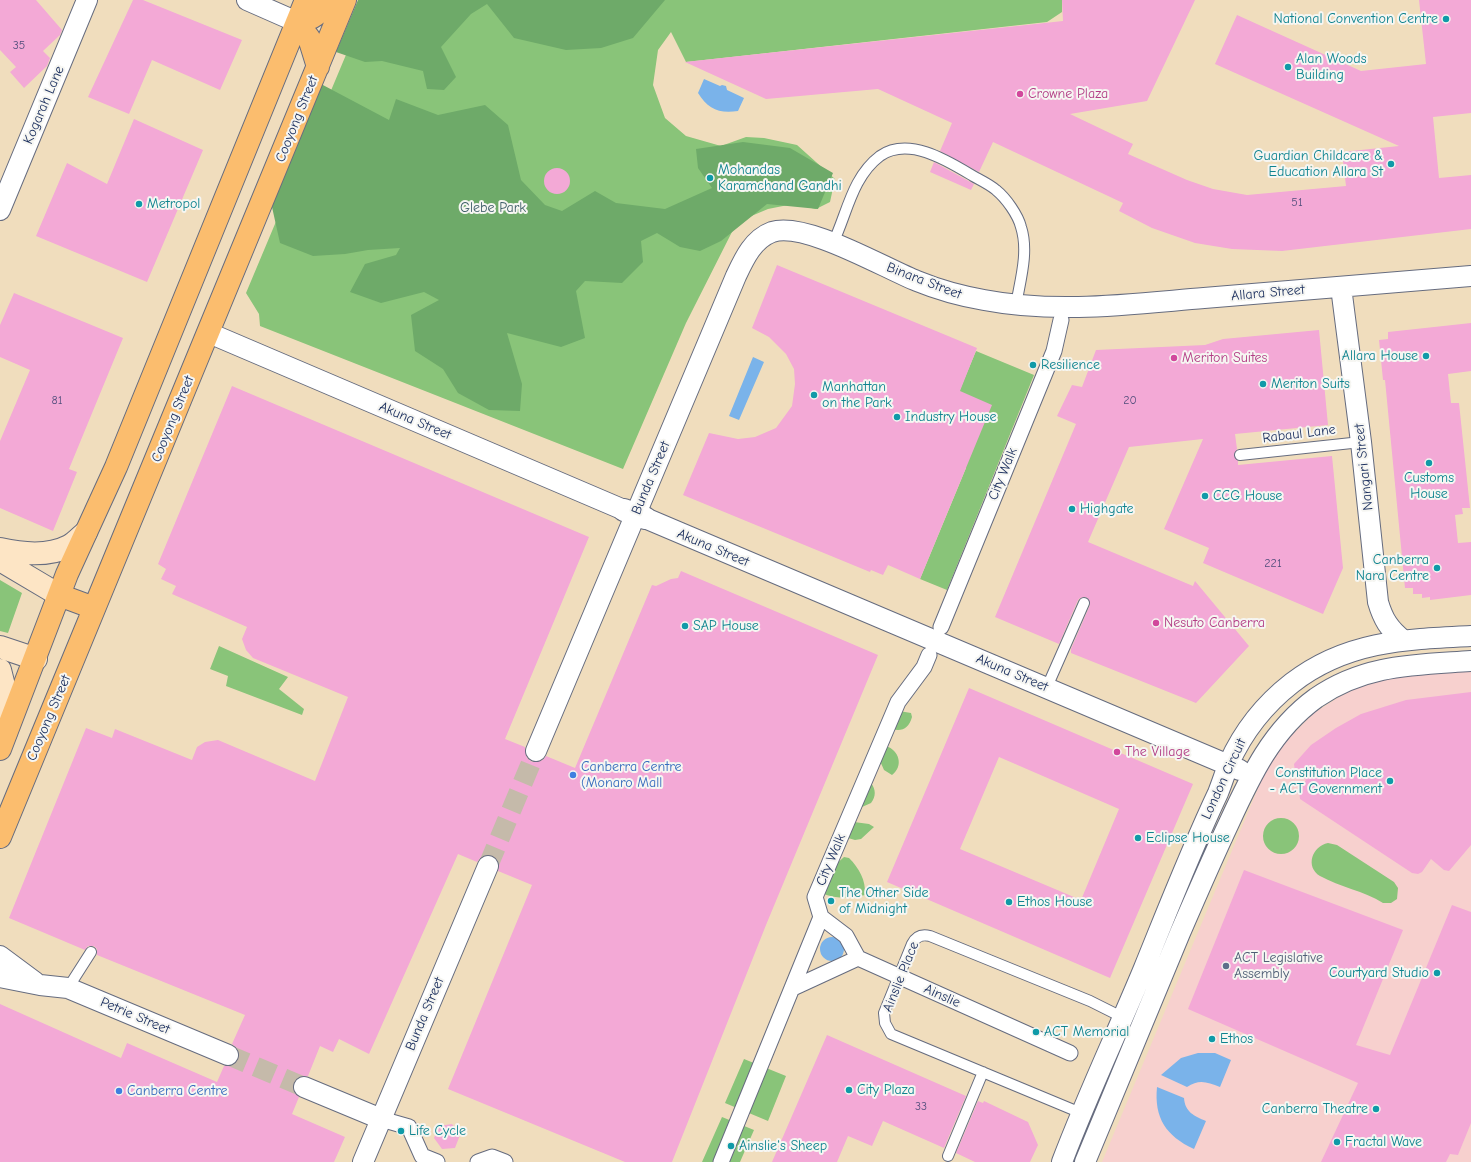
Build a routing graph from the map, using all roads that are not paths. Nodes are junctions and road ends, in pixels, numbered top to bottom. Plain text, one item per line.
1 (88, 0) edge
2 (247, 0) edge
3 (306, 0) edge
4 (327, 0) edge
5 (345, 0) edge
6 (296, 22) junction
7 (318, 67) junction
8 (0, 210) edge
9 (791, 230) joint
10 (833, 243) junction
11 (1471, 276) edge
12 (1342, 287) junction
13 (1016, 305) junction
14 (1063, 314) junction
15 (176, 319) junction
16 (208, 333) junction
17 (1361, 442) junction
18 (1240, 455) dead end
19 (635, 514) junction
20 (86, 532) junction
21 (0, 549) edge
22 (0, 560) edge
23 (59, 595) junction
24 (1084, 603) dead end
25 (94, 608) junction
26 (941, 627) dead end
27 (1471, 636) edge
28 (1403, 640) junction
29 (0, 647) edge
30 (929, 655) dead end
31 (36, 659) junction
32 (1471, 661) edge
33 (70, 668) junction
34 (0, 670) edge
35 (1047, 688) junction
36 (3, 743) edge
37 (536, 751) tunnel mouth
38 (1228, 764) junction
39 (1251, 775) junction
40 (0, 837) edge
41 (488, 866) tunnel mouth
42 (822, 916) junction
43 (91, 952) dead end
44 (0, 956) edge
45 (858, 958) junction
46 (0, 976) edge
47 (899, 977) junction
48 (40, 985) junction
49 (68, 988) junction
50 (793, 988) junction
51 (1124, 1018) junction
52 (1132, 1049) junction
53 (1070, 1053) dead end
54 (228, 1055) tunnel mouth
55 (983, 1072) junction
56 (304, 1087) tunnel mouth
57 (1114, 1092) junction
58 (1081, 1113) junction
59 (381, 1119) junction
60 (948, 1156) dead end
61 (363, 1162) edge
62 (437, 1162) edge
63 (478, 1162) edge
64 (505, 1162) edge
65 (722, 1162) edge
66 (1062, 1162) edge
67 (1085, 1162) edge

1 - 8 street, Kogarah Lane
2 - 6 street
3 - 6 main road
4 - 6 main road
5 - 7 main road, Cooyong Street
6 - 7 main road
6 - 15 main road
7 - 16 main road, Cooyong Street
9 - 10 street, Binara Street
9 - 19 street, Bunda Street
10 - 13 street, Binara Street
10 - 13 lane
11 - 12 street, Allara Street
12 - 14 street, Allara Street
12 - 17 street, Nangari Street
13 - 14 street, Binara Street
14 - 26 street, City Walk
15 - 16 main road, Akuna Street
15 - 20 main road
16 - 19 street, Akuna Street
16 - 25 main road, Cooyong Street
17 - 18 lane, Rabaul Lane
17 - 28 street, Nangari Street
19 - 35 street, Akuna Street
19 - 37 street, Bunda Street
20 - 21 main road
20 - 23 main road
22 - 23 main road
23 - 25 main road
23 - 31 main road
24 - 35 lane
25 - 33 main road, Cooyong Street
27 - 28 street, London Circuit
28 - 38 street, London Circuit
29 - 31 main road
30 - 42 street, City Walk
31 - 33 main road
31 - 36 main road
32 - 39 street, London Circuit
33 - 40 main road, Cooyong Street
34 - 36 main road
35 - 38 street, Akuna Street
38 - 39 street, Akuna Street
38 - 51 street, London Circuit
39 - 52 street, London Circuit
41 - 59 street, Bunda Street
42 - 45 street
42 - 50 street
43 - 49 lane
44 - 48 street, Petrie Street
45 - 47 street, Ainslie
45 - 50 street
46 - 48 street, Petrie Street
47 - 51 lane, Ainslie Place
47 - 53 street, Ainslie
47 - 55 lane, Ainslie Place
48 - 49 street, Petrie Street
49 - 54 street, Petrie Street
50 - 65 street
51 - 52 street
51 - 58 street, London Circuit
52 - 57 street, London Circuit
55 - 58 lane, Ainslie Place
55 - 60 lane
56 - 59 street
57 - 58 street
57 - 67 street, London Circuit
58 - 66 street, London Circuit
59 - 61 street, Bunda Street
59 - 62 street
63 - 64 street

